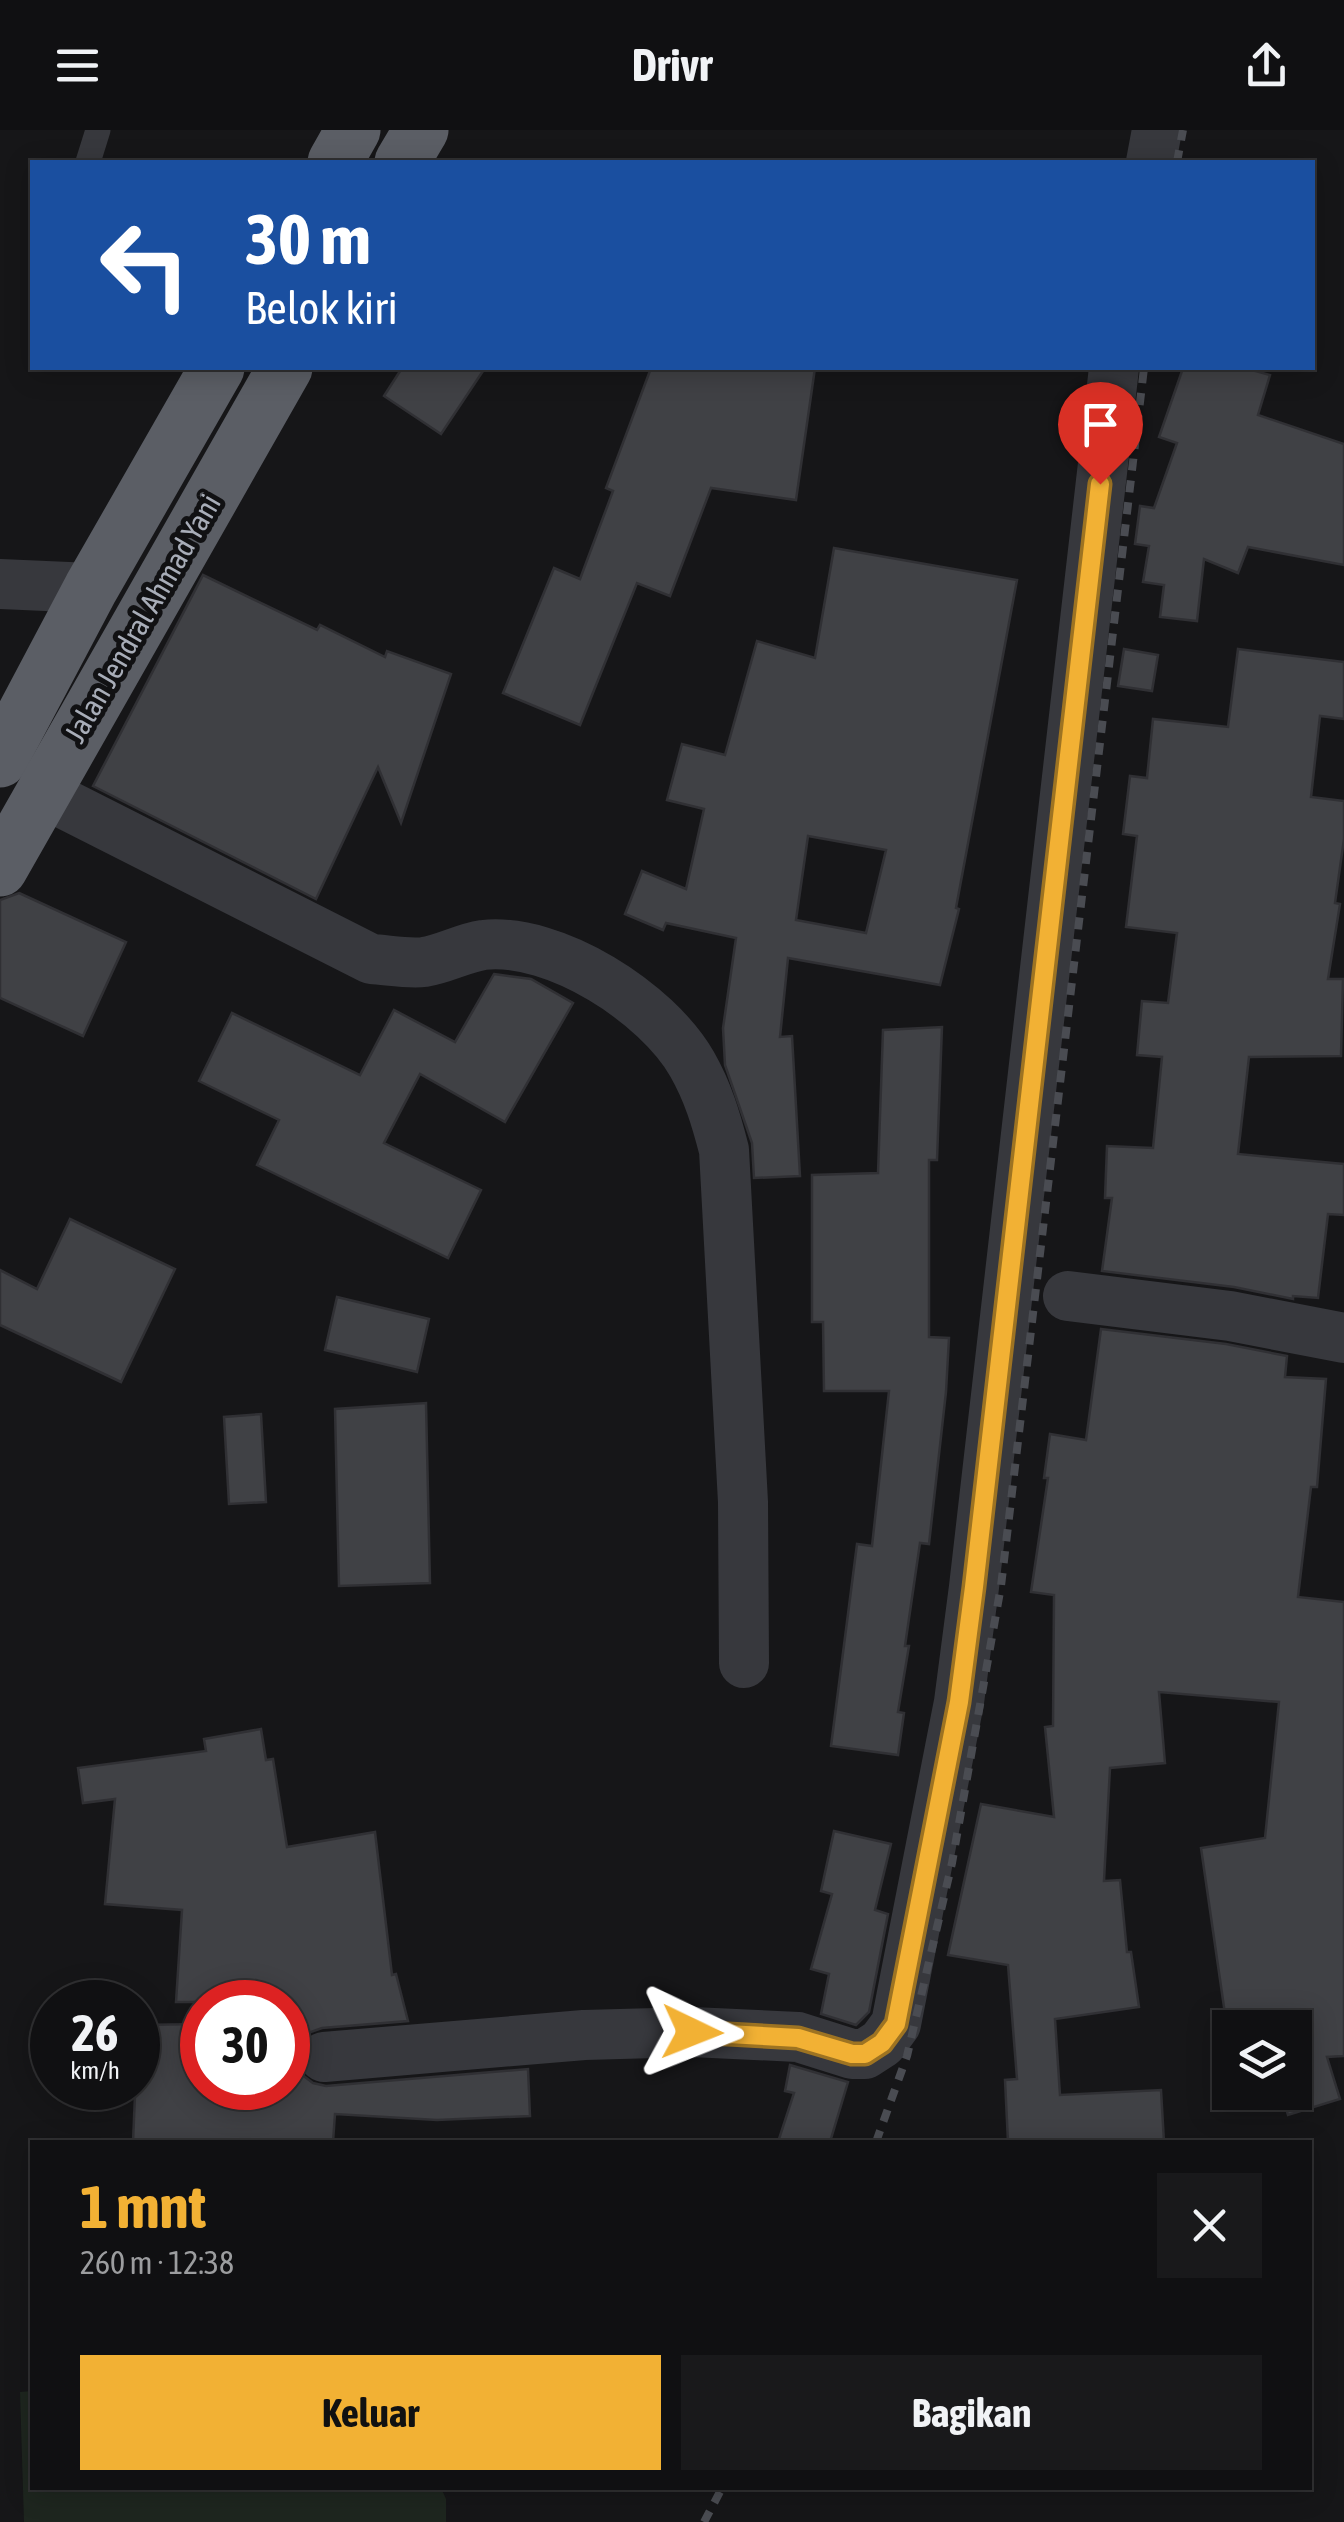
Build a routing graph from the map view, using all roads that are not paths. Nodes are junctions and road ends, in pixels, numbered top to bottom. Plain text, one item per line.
1 (98, 130) edge
2 (353, 130) edge
3 (420, 130) edge
4 (1156, 130) edge
5 (89, 160) edge
6 (335, 160) edge
7 (403, 160) edge
8 (1151, 160) edge
9 (216, 370) edge
10 (284, 370) edge
11 (1106, 370) edge
12 (0, 584) edge
13 (91, 588) junction
14 (4, 747) edge
15 (43, 793) junction
16 (0, 869) edge
17 (1068, 1296) dead end
18 (1344, 1338) edge
19 (744, 1663) dead end
20 (324, 2057) dead end

1 - 5 lane
2 - 6 highway
3 - 7 highway
4 - 8 street
9 - 13 highway, Jalan Jendral Ahmad Yani
10 - 15 highway, Jalan Jendral Ahmad Yani
11 - 20 street
12 - 13 street
13 - 14 highway, Jalan Jendral Ahmad Yani
15 - 16 highway, Jalan Jendral Ahmad Yani
15 - 19 street
17 - 18 street

